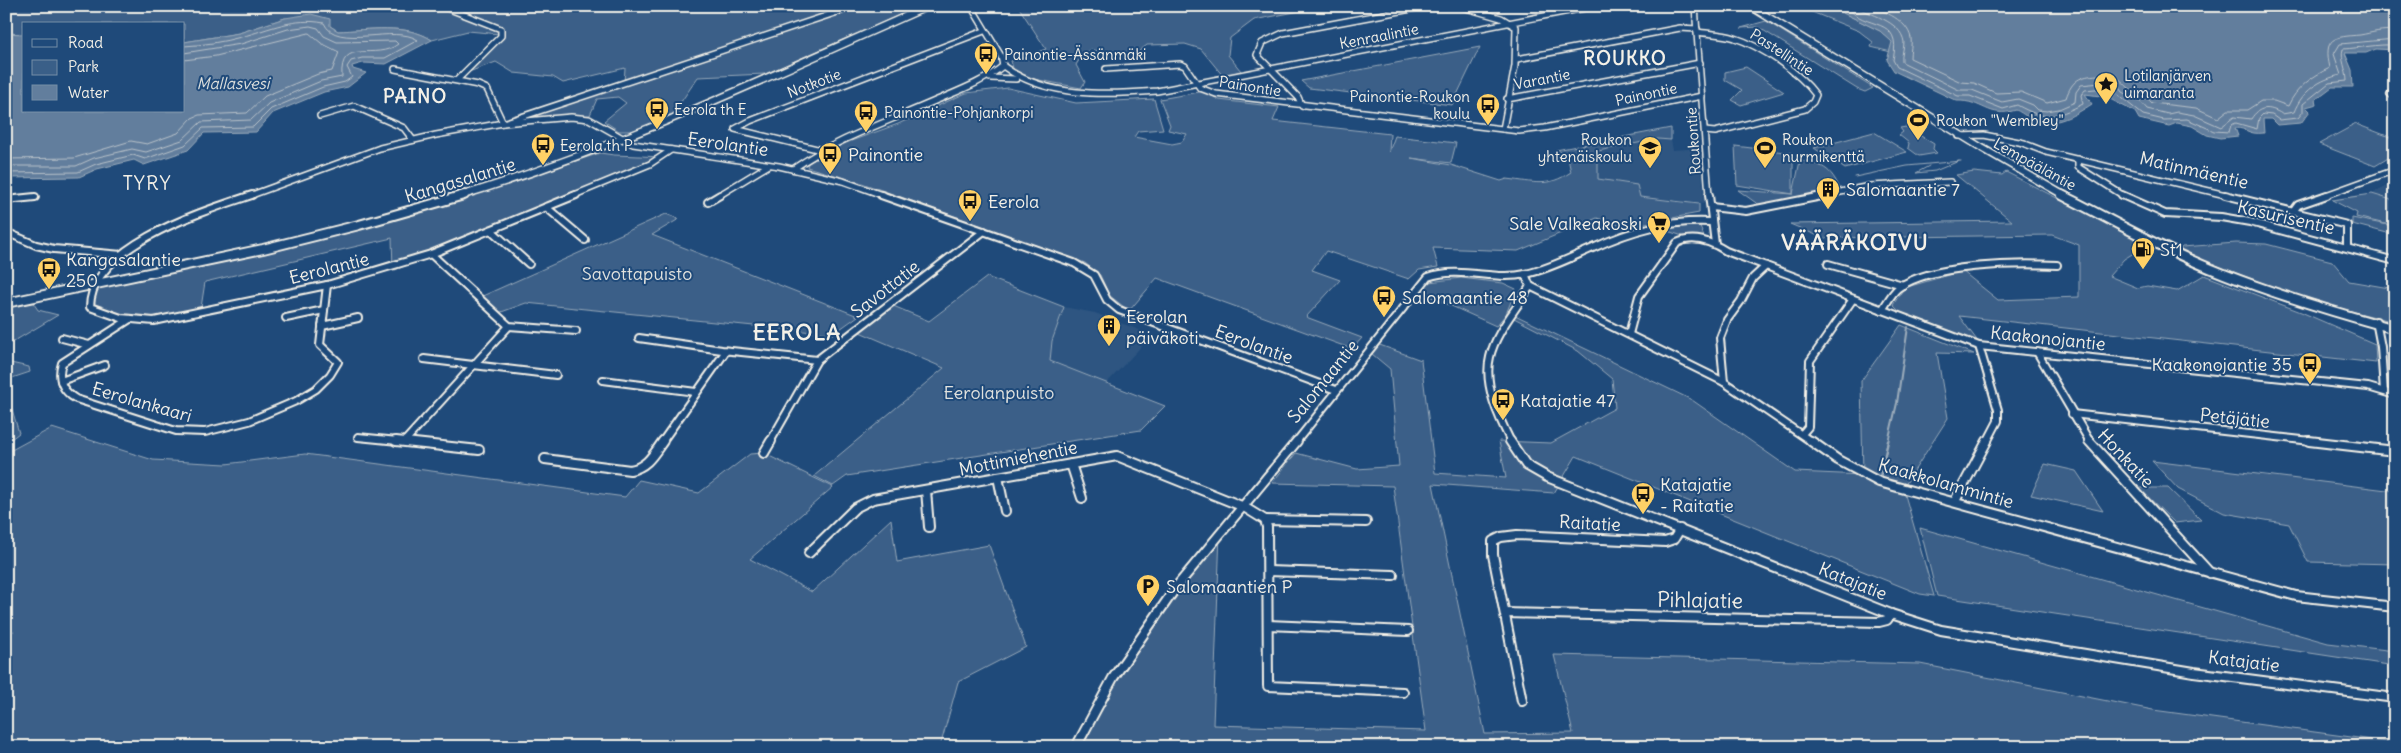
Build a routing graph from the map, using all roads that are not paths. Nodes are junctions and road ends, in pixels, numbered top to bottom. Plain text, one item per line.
1 (442, 6) edge
2 (856, 6) edge
3 (929, 6) edge
4 (971, 6) edge
5 (1427, 6) edge
6 (1459, 6) edge
7 (1595, 6) edge
8 (1696, 6) edge
9 (1745, 6) edge
10 (1750, 6) edge
11 (1769, 18) junction
12 (1356, 19) junction
13 (1511, 23) junction
14 (1363, 26) dead end
15 (1697, 30) junction
16 (984, 31) junction
17 (1518, 59) junction
18 (1700, 63) junction
19 (1003, 66) junction
20 (1106, 68) dead end
21 (395, 69) dead end
22 (1272, 70) junction
23 (982, 79) junction
24 (1019, 79) junction
25 (457, 80) junction
26 (1197, 85) junction
27 (2395, 89) edge
28 (1702, 96) junction
29 (2395, 97) edge
30 (1507, 99) junction
31 (1302, 106) junction
32 (320, 116) dead end
33 (504, 123) junction
34 (474, 128) junction
35 (1504, 129) junction
36 (1704, 131) junction
37 (472, 136) dead end
38 (1962, 138) junction
39 (413, 140) junction
40 (623, 140) junction
41 (671, 150) junction
42 (821, 150) junction
43 (2078, 159) junction
44 (768, 165) junction
45 (793, 170) junction
46 (2395, 170) edge
47 (1950, 182) dead end
48 (35, 197) dead end
49 (6, 200) edge
50 (708, 202) dead end
51 (546, 207) junction
52 (1711, 207) junction
53 (2299, 208) junction
54 (1711, 222) junction
55 (491, 230) junction
56 (984, 231) junction
57 (6, 232) edge
58 (585, 240) dead end
59 (1715, 244) junction
60 (2347, 247) junction
61 (431, 254) junction
62 (122, 255) junction
63 (2395, 261) edge
64 (529, 264) dead end
65 (1828, 264) dead end
66 (2057, 265) dead end
67 (1766, 266) junction
68 (1524, 274) junction
69 (94, 284) junction
70 (1903, 284) junction
71 (327, 285) junction
72 (1530, 286) junction
73 (1853, 299) junction
74 (6, 303) edge
75 (324, 310) junction
76 (1882, 310) junction
77 (286, 318) dead end
78 (358, 318) dead end
79 (130, 319) junction
80 (2377, 323) junction
81 (322, 326) junction
82 (509, 326) junction
83 (2395, 327) edge
84 (576, 331) dead end
85 (1629, 334) junction
86 (62, 338) dead end
87 (639, 338) dead end
88 (89, 345) junction
89 (1979, 346) junction
90 (726, 351) junction
91 (2037, 352) junction
92 (424, 359) dead end
93 (816, 360) junction
94 (105, 365) dead end
95 (472, 365) junction
96 (556, 375) dead end
97 (603, 380) dead end
98 (61, 381) junction
99 (1724, 382) junction
100 (1336, 390) junction
101 (2384, 391) junction
102 (696, 392) junction
103 (2395, 395) edge
104 (2072, 414) junction
105 (1802, 434) junction
106 (358, 437) dead end
107 (404, 442) junction
108 (479, 450) dead end
109 (2395, 451) edge
110 (764, 453) dead end
111 (545, 459) dead end
112 (1071, 464) junction
113 (998, 477) junction
114 (926, 490) junction
115 (1082, 498) dead end
116 (1955, 501) junction
117 (1244, 507) junction
118 (1005, 511) dead end
119 (1265, 520) junction
120 (1366, 522) dead end
121 (929, 527) dead end
122 (1680, 529) junction
123 (809, 553) dead end
124 (1268, 571) junction
125 (2210, 573) junction
126 (1393, 575) dead end
127 (2395, 607) edge
128 (1506, 613) junction
129 (1891, 614) junction
130 (1268, 625) junction
131 (1408, 631) dead end
132 (1403, 692) dead end
133 (2395, 698) edge
134 (1522, 701) dead end
135 (1076, 747) edge

1 - 25 street
2 - 33 street
3 - 40 main road, Kangasalantie
4 - 16 street
5 - 12 street
6 - 13 street
7 - 13 street, Kenraalintie
8 - 15 street, Roukontie
9 - 11 main road, Lempääläntie
10 - 11 main road, Lempääläntie
11 - 38 main road, Lempääläntie
12 - 14 street
12 - 22 street
13 - 17 street
13 - 22 street, Kenraalintie
15 - 17 street
15 - 18 street, Roukontie
15 - 36 street, Pastellintie
16 - 19 street
16 - 42 street, Notkotie
17 - 30 street
18 - 28 street, Roukontie
18 - 30 street, Varantie
19 - 23 street
19 - 24 street, Painontie
20 - 26 street
21 - 25 street
22 - 26 street, Kenraalintie
22 - 31 street
23 - 24 street
23 - 42 street
24 - 26 street, Painontie
25 - 33 street
26 - 31 street, Painontie
27 - 29 street
28 - 35 street, Painontie
28 - 36 street, Roukontie
30 - 35 street
31 - 35 street, Painontie
32 - 39 street
33 - 34 street
33 - 40 street
34 - 37 street
34 - 39 street
36 - 52 street, Roukontie
38 - 43 street, Matinmäentie
38 - 80 main road, Lempääläntie
39 - 62 street
40 - 41 street
40 - 69 main road, Kangasalantie
41 - 44 street, Eerolantie
41 - 51 street, Eerolantie
42 - 45 street
43 - 53 street, Matinmäentie
43 - 60 street, Kasurisentie
44 - 45 street, Eerolantie
44 - 50 street
45 - 56 street, Eerolantie
46 - 53 street
47 - 52 street
48 - 49 street
51 - 55 street, Eerolantie
51 - 58 street
52 - 54 street, Roukontie
53 - 60 street, Matinmäentie
54 - 59 street, Roukontie
54 - 68 street, Salomaantie
55 - 61 street, Eerolantie
55 - 64 street
56 - 93 street, Savottatie
56 - 100 street, Eerolantie
57 - 62 street
59 - 67 street, Kaakonojantie
59 - 85 street, Kaakonojantie
60 - 63 street, Kasurisentie
61 - 71 street, Eerolantie
61 - 82 street
62 - 69 street
65 - 70 street
66 - 70 street
67 - 73 street, Kaakonojantie
67 - 99 street
68 - 72 street
68 - 100 street, Salomaantie
69 - 74 main road, Kangasalantie
69 - 79 street, Eerolantie
70 - 76 street
71 - 75 street, Eerolankaari
71 - 79 street, Eerolantie
72 - 85 street, Kaakkolammintie
72 - 122 street, Katajatie
73 - 76 street, Kaakonojantie
73 - 105 street
75 - 77 street
75 - 81 street, Eerolankaari
76 - 89 street, Kaakonojantie
78 - 81 street
79 - 88 street
80 - 83 main road, Lempääläntie
80 - 101 street
81 - 98 street, Eerolankaari
82 - 84 street
82 - 95 street
85 - 99 street, Kaakkolammintie
86 - 88 street
87 - 90 street
88 - 98 street
89 - 91 street, Kaakonojantie
89 - 116 street
90 - 93 street
90 - 102 street
91 - 101 street, Kaakonojantie
91 - 104 street, Honkatie
92 - 95 street
93 - 110 street, Savottatie
94 - 98 street
95 - 96 street
95 - 107 street
97 - 102 street
99 - 105 street, Kaakkolammintie
100 - 117 street, Salomaantie
101 - 103 street, Kaakonojantie
102 - 111 street
104 - 109 street, Petäjätie
104 - 125 street, Honkatie
105 - 116 street, Kaakkolammintie
106 - 107 street
107 - 108 street
112 - 113 street, Mottimiehentie
112 - 115 street
112 - 117 street, Mottimiehentie
113 - 114 street, Mottimiehentie
113 - 118 street
114 - 121 street
114 - 123 street, Mottimiehentie
116 - 125 street, Kaakkolammintie
117 - 119 street, Mottimiehentie
117 - 135 street, Salomaantie
119 - 120 street
119 - 124 street
122 - 128 street, Raitatie
122 - 129 street, Katajatie
124 - 126 street
124 - 130 street
125 - 127 street, Kaakkolammintie
128 - 129 street, Pihlajatie
128 - 134 street
129 - 133 street, Katajatie
130 - 131 street
130 - 132 street

